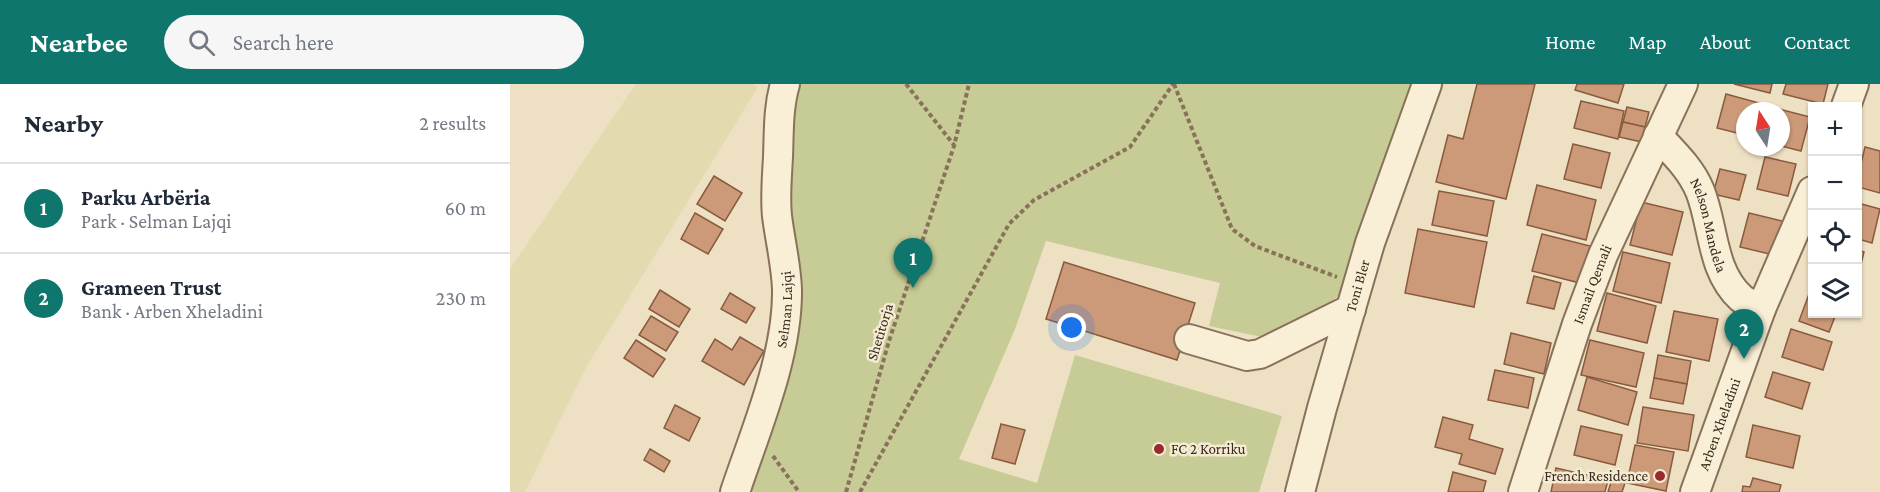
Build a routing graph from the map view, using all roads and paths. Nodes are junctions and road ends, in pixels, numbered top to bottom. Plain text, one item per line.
1 (785, 84) edge
2 (906, 84) edge
3 (969, 84) edge
4 (1173, 84) edge
5 (1427, 84) edge
6 (1683, 84) edge
7 (1854, 84) edge
8 (1847, 102) edge
9 (1658, 136) junction
10 (954, 146) junction
11 (1808, 200) edge
12 (1354, 296) junction
13 (1761, 309) junction
14 (1189, 339) dead end
15 (755, 432) junction
16 (735, 492) edge
17 (799, 492) edge
18 (846, 492) edge
19 (860, 492) edge
20 (1300, 492) edge
21 (1523, 492) edge
22 (1696, 492) edge

1 - 15 street, Selman Lajqi
2 - 10 path
3 - 10 path, Shetitorja
4 - 12 path
4 - 19 path
5 - 12 street, Toni Bler
6 - 9 street, Ismail Qemali
7 - 8 street
9 - 13 street, Nelson Mandela
9 - 21 street, Ismail Qemali
10 - 18 path, Shetitorja
11 - 13 street, Arben Xheladini
12 - 14 street
12 - 20 street, Toni Bler
13 - 22 street, Arben Xheladini
15 - 16 street, Selman Lajqi
15 - 17 path

